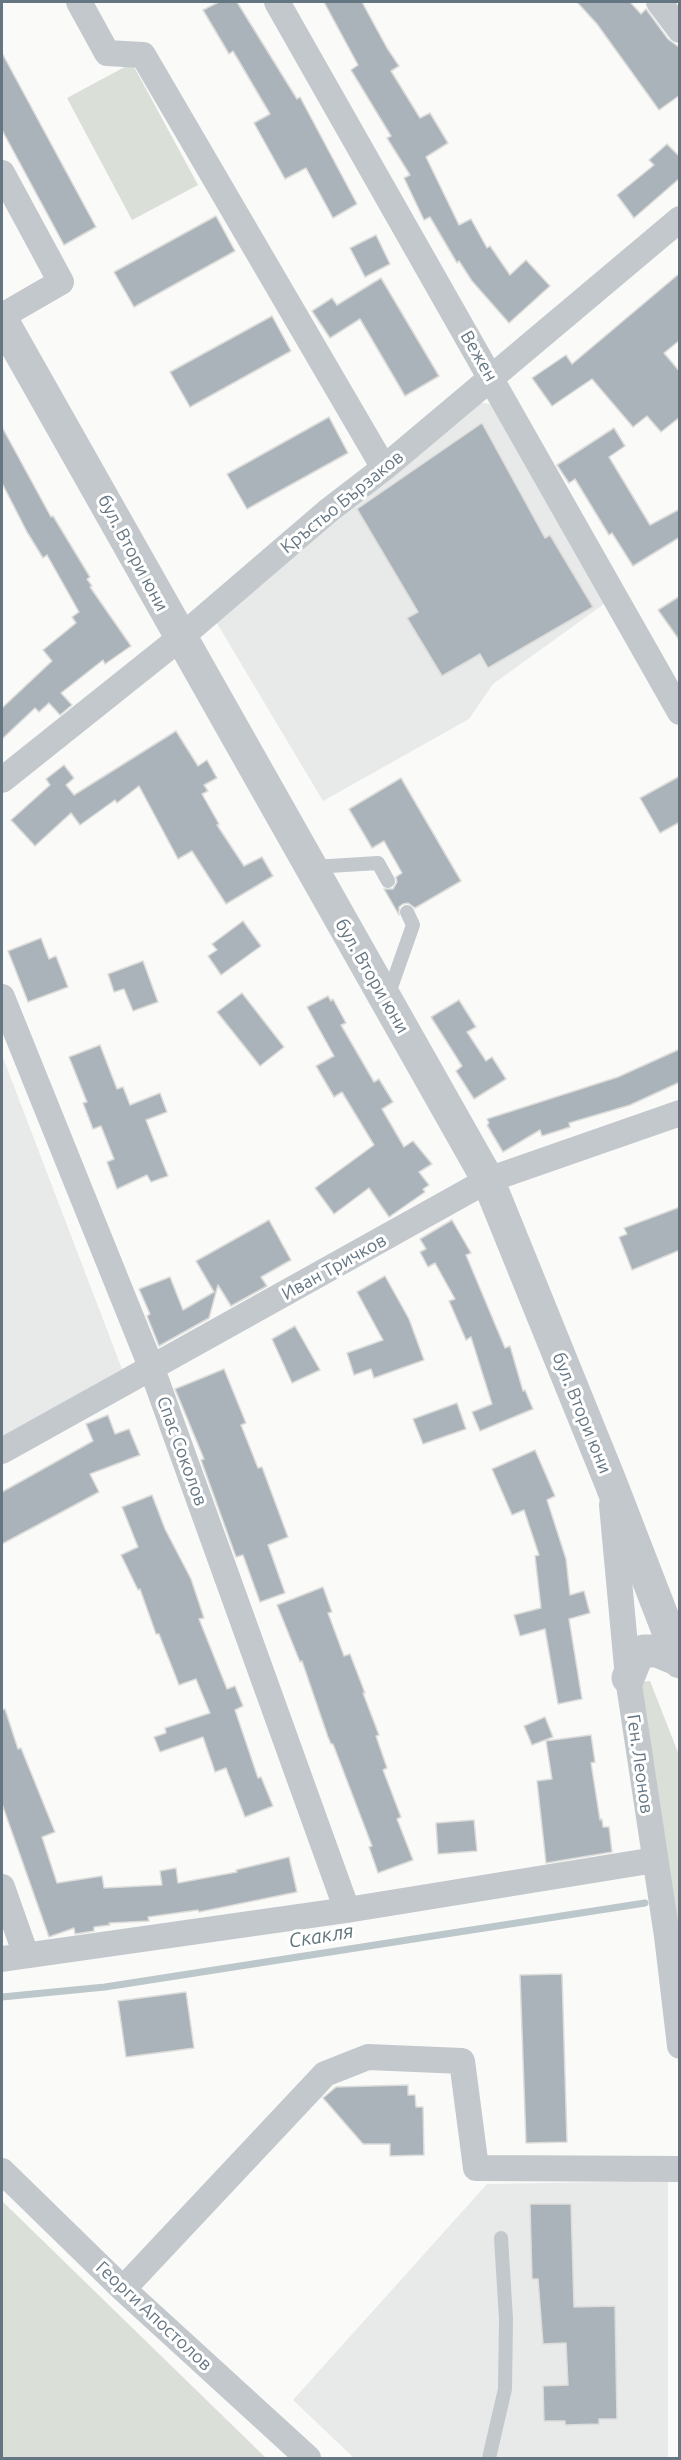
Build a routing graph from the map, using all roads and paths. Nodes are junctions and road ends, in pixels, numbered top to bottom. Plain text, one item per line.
1 (79, 2) edge
2 (277, 2) edge
3 (659, 2) edge
4 (680, 30) edge
5 (2, 173) edge
6 (680, 219) edge
7 (2, 318) edge
8 (491, 378) junction
9 (384, 468) junction
10 (180, 638) junction
11 (680, 712) edge
12 (2, 780) edge
13 (311, 867) junction
14 (388, 881) dead end
15 (407, 912) dead end
16 (2, 997) edge
17 (386, 1001) junction
18 (680, 1113) edge
19 (488, 1180) junction
20 (152, 1369) junction
21 (2, 1451) edge
22 (610, 1481) junction
23 (679, 1661) edge
24 (628, 1678) junction
25 (655, 1860) junction
26 (2, 1887) edge
27 (347, 1910) junction
28 (673, 1940) edge
29 (14, 1957) edge
30 (680, 2046) edge
31 (680, 2169) edge
32 (2, 2171) edge
33 (501, 2238) dead end
34 (123, 2289) junction
35 (308, 2458) edge
36 (489, 2458) edge

1 - 9 street
2 - 8 street, Вежен
3 - 4 street
5 - 7 street
6 - 8 street, Кръстьо Бързаков
7 - 10 street, бул. Втори юни
8 - 9 street, Кръстьо Бързаков
8 - 11 street, Вежен
9 - 10 street, Кръстьо Бързаков
10 - 12 street, Кръстьо Бързаков
10 - 13 street, бул. Втори юни
13 - 14 lane
13 - 17 street, бул. Втори юни
15 - 17 lane
16 - 20 street, Спас Соколов
17 - 19 street, бул. Втори юни
18 - 19 street, Иван Тричков
19 - 20 street, Иван Тричков
19 - 22 street, бул. Втори юни
20 - 21 street, Иван Тричков
20 - 27 street, Спас Соколов
22 - 23 street, бул. Втори юни
22 - 24 street, Ген. Леонов
23 - 24 street
24 - 25 street, Ген. Леонов
25 - 27 street
25 - 28 street, Ген. Леонов
26 - 29 street
27 - 29 street
28 - 30 street, Ген. Леонов
31 - 34 street
32 - 34 street, Георги Апостолов
33 - 36 lane
34 - 35 street, Георги Апостолов

